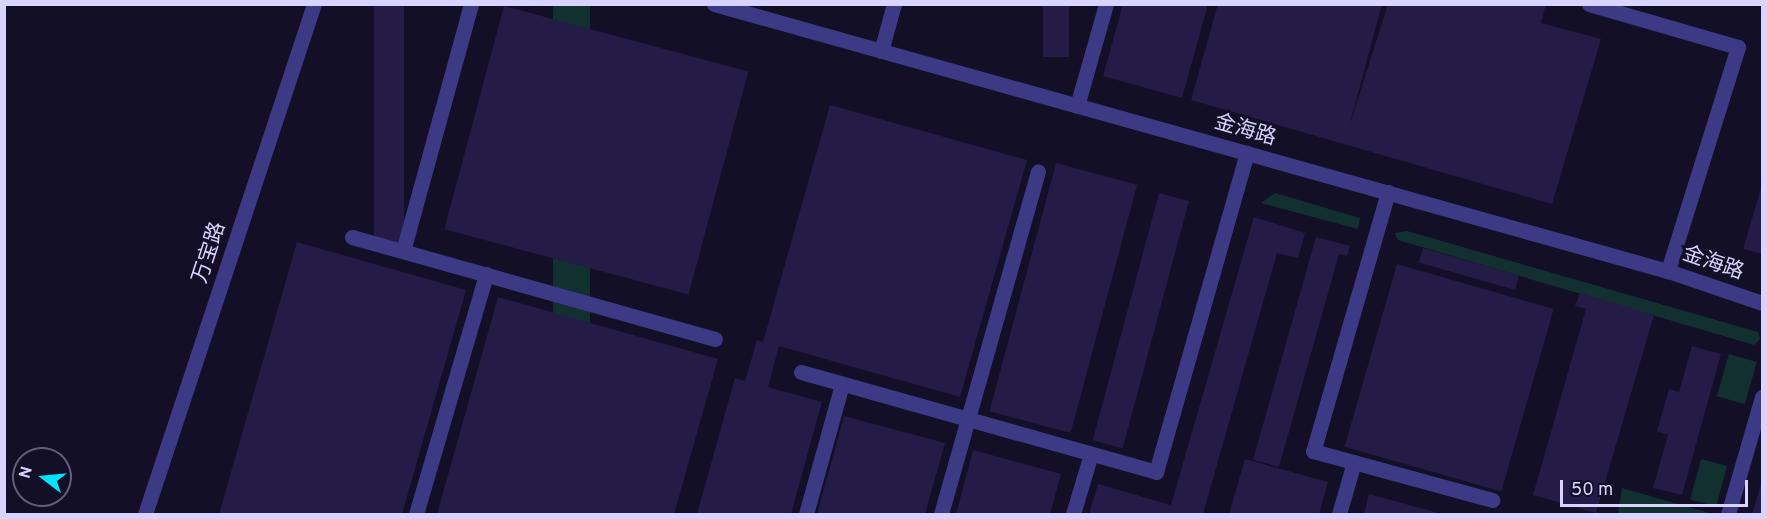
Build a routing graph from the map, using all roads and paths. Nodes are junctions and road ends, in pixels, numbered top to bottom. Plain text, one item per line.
1 (314, 4) edge
2 (471, 4) edge
3 (714, 4) edge
4 (894, 4) edge
5 (1106, 4) edge
6 (1589, 4) edge
7 (881, 51) junction
8 (1077, 106) junction
9 (1247, 153) junction
10 (1038, 171) dead end
11 (1388, 192) junction
12 (352, 237) dead end
13 (402, 251) junction
14 (1668, 271) junction
15 (486, 274) junction
16 (1762, 303) edge
17 (715, 339) dead end
18 (801, 372) dead end
19 (842, 384) junction
20 (1762, 397) edge
21 (968, 419) junction
22 (1091, 453) junction
23 (1354, 462) junction
24 (1492, 500) dead end
25 (145, 514) edge
26 (416, 514) edge
27 (806, 514) edge
28 (941, 514) edge
29 (1073, 514) edge
30 (1339, 514) edge
31 (1728, 514) edge

1 - 25 street, 万宝路
2 - 13 street
3 - 7 street, 金海路
4 - 7 street
5 - 8 street
6 - 14 street
7 - 8 street, 金海路
8 - 9 street, 金海路
9 - 11 street, 金海路
9 - 22 street
10 - 21 street
11 - 14 street, 金海路
11 - 23 street
12 - 13 street
13 - 15 street
14 - 16 street, 金海路
15 - 17 street
15 - 26 street
18 - 19 street
19 - 21 street
19 - 27 street
20 - 31 street
21 - 22 street
21 - 28 street
22 - 29 street
23 - 24 street
23 - 30 street

